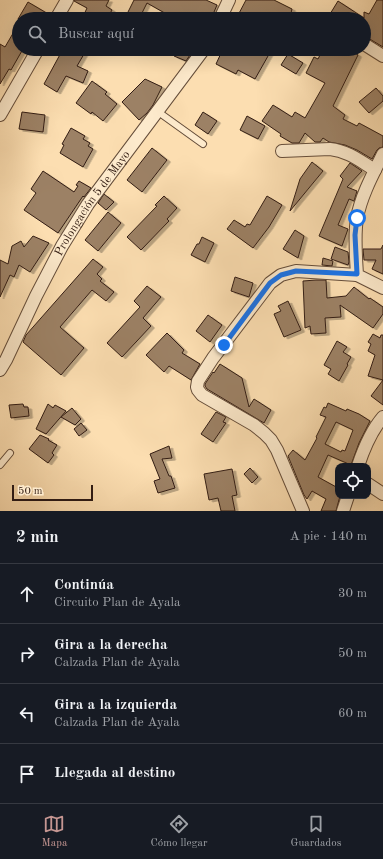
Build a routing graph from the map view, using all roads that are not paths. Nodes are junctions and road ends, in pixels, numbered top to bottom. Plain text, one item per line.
1 (67, 0) edge
2 (229, 0) edge
3 (60, 12) edge
4 (223, 12) edge
5 (371, 48) edge
6 (34, 56) edge
7 (199, 56) edge
8 (383, 56) edge
9 (157, 112) junction
10 (0, 115) edge
11 (203, 144) dead end
12 (282, 151) dead end
13 (383, 154) edge
14 (375, 170) junction
15 (357, 274) junction
16 (383, 288) edge
17 (2, 363) edge
18 (383, 417) edge
19 (10, 453) dead end
20 (359, 463) edge
21 (0, 465) edge
22 (371, 486) edge
23 (383, 494) edge
24 (347, 499) edge
25 (303, 511) edge
26 (343, 511) edge

1 - 3 street
2 - 4 street
5 - 8 street
6 - 10 street
7 - 9 street, Prolongación 5 de Mayo
9 - 11 lane
9 - 17 street, Prolongación 5 de Mayo
12 - 14 street
13 - 14 street
14 - 15 street
15 - 16 street
15 - 25 street
18 - 20 street
19 - 21 lane
22 - 23 street
24 - 26 street

